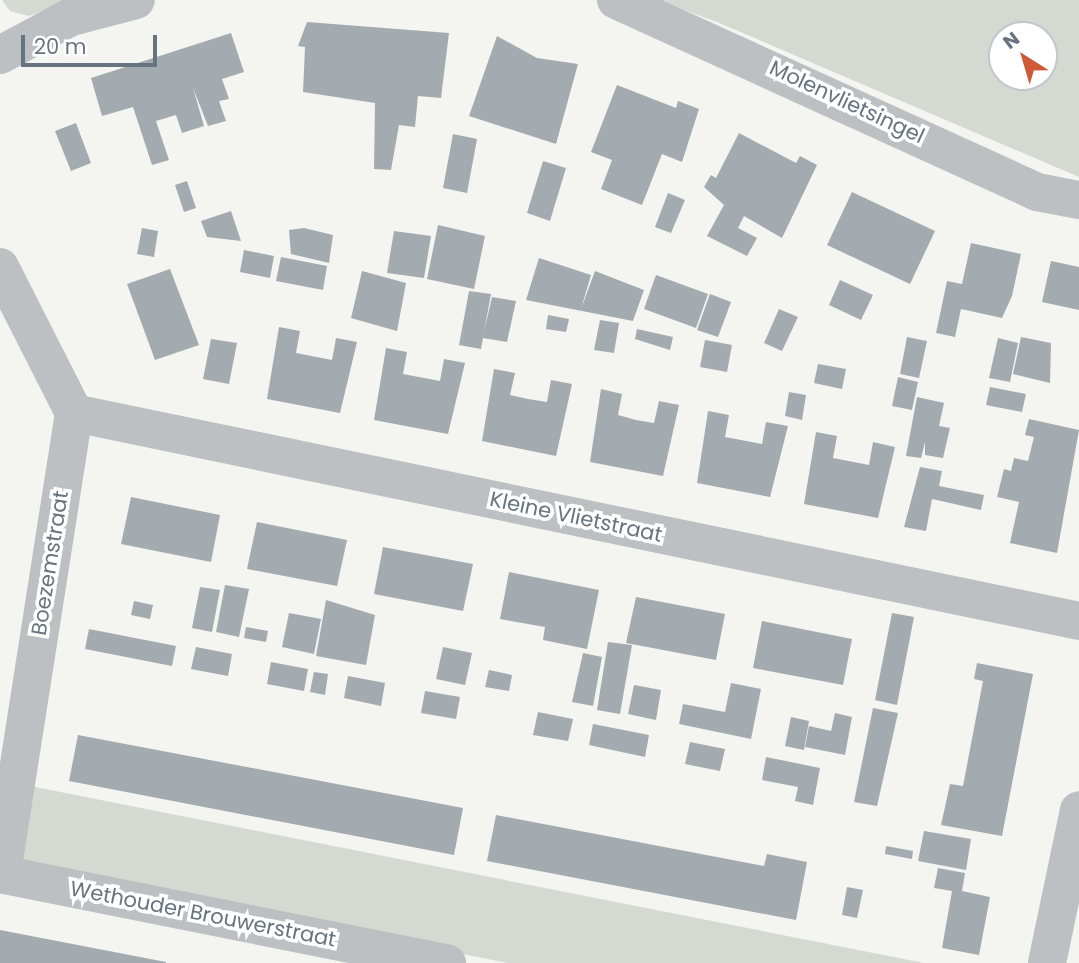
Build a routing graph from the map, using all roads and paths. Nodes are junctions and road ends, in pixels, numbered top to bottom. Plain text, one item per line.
1 (136, 0) edge
2 (616, 0) edge
3 (0, 55) edge
4 (1079, 201) edge
5 (0, 267) edge
6 (74, 413) junction
7 (1079, 621) edge
8 (1079, 810) edge
9 (1, 874) edge
10 (447, 963) edge
11 (1047, 963) edge

1 - 3 street
2 - 4 street, Molenvlietsingel
5 - 6 street
6 - 7 street, Kleine Vlietstraat
6 - 9 street, Boezemstraat
8 - 11 street
9 - 10 street, Wethouder Brouwerstraat

